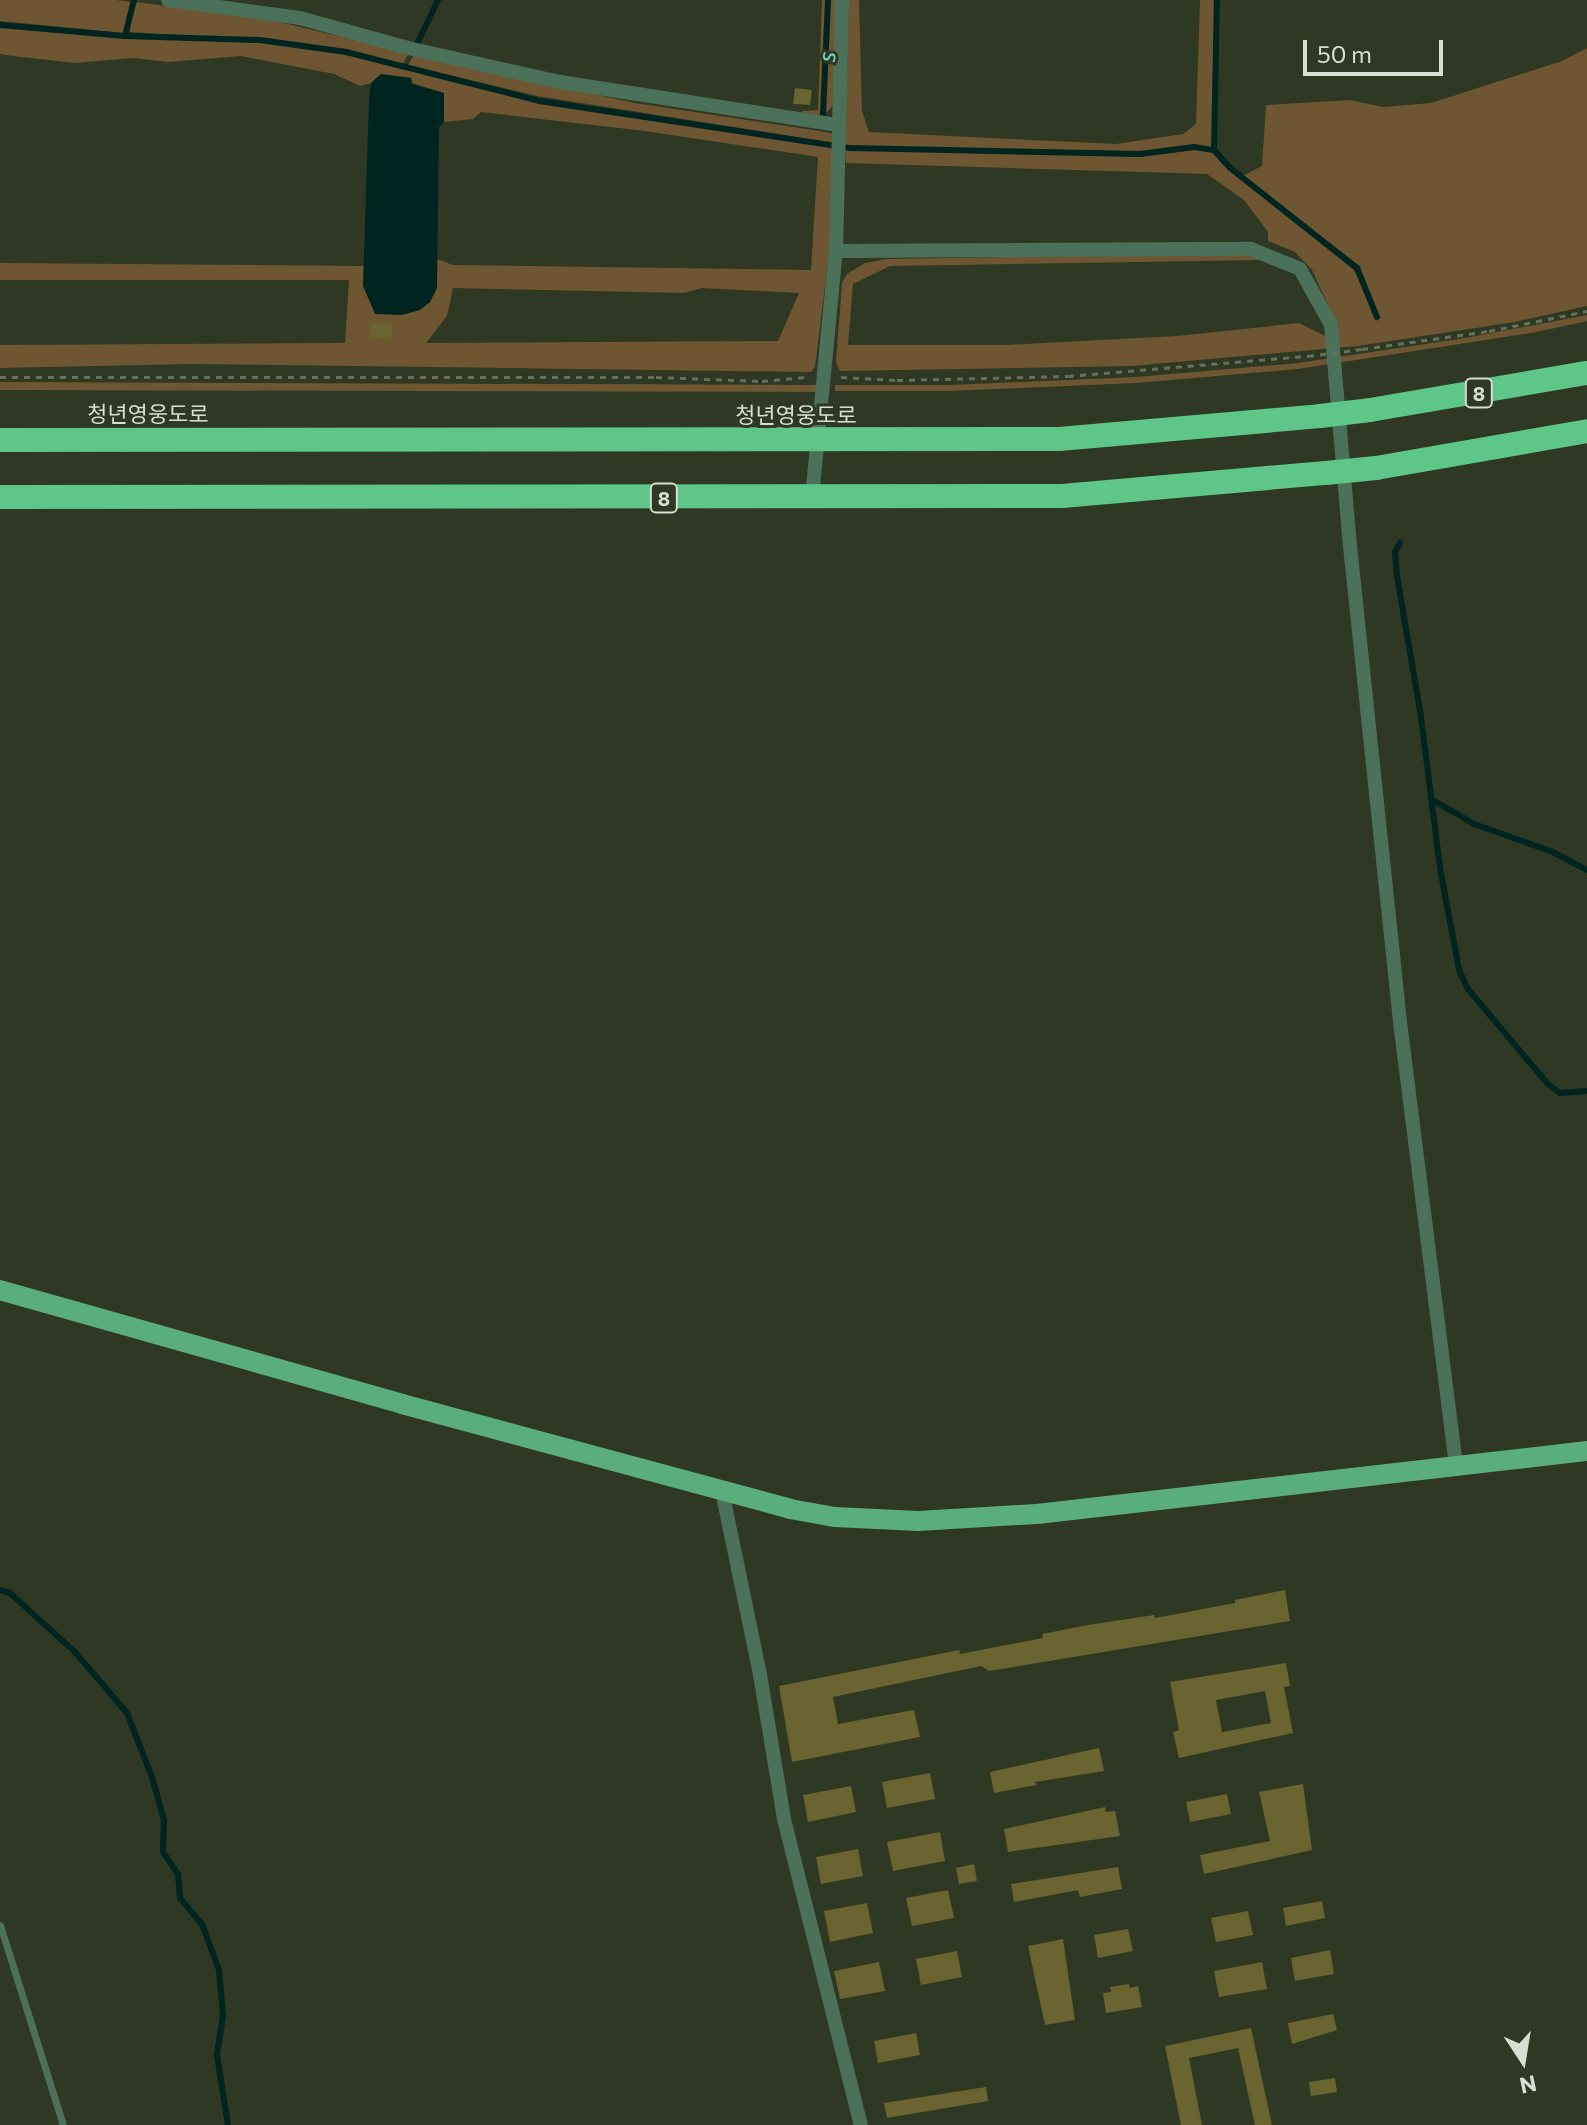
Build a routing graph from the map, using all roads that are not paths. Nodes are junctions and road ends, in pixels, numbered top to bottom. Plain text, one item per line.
1 (168, 0) edge
2 (842, 0) edge
3 (839, 129) junction
4 (836, 251) junction
5 (1587, 373) edge
6 (1587, 431) edge
7 (0, 440) edge
8 (819, 441) junction
9 (0, 497) edge
10 (812, 498) junction
11 (0, 1290) edge
12 (1587, 1451) edge
13 (1456, 1464) junction
14 (722, 1491) junction
15 (0, 1925) edge
16 (63, 2125) edge
17 (861, 2125) edge

1 - 3 street
2 - 3 street
3 - 4 street
4 - 8 street
4 - 13 street
5 - 8 highway, 청년영웅도로 / 8, bridge
6 - 10 highway, 8, bridge
7 - 8 highway, 청년영웅도로 / 8
8 - 10 street
9 - 10 highway, 8
11 - 14 main road
12 - 13 main road
13 - 14 main road
14 - 17 street
15 - 16 lane

